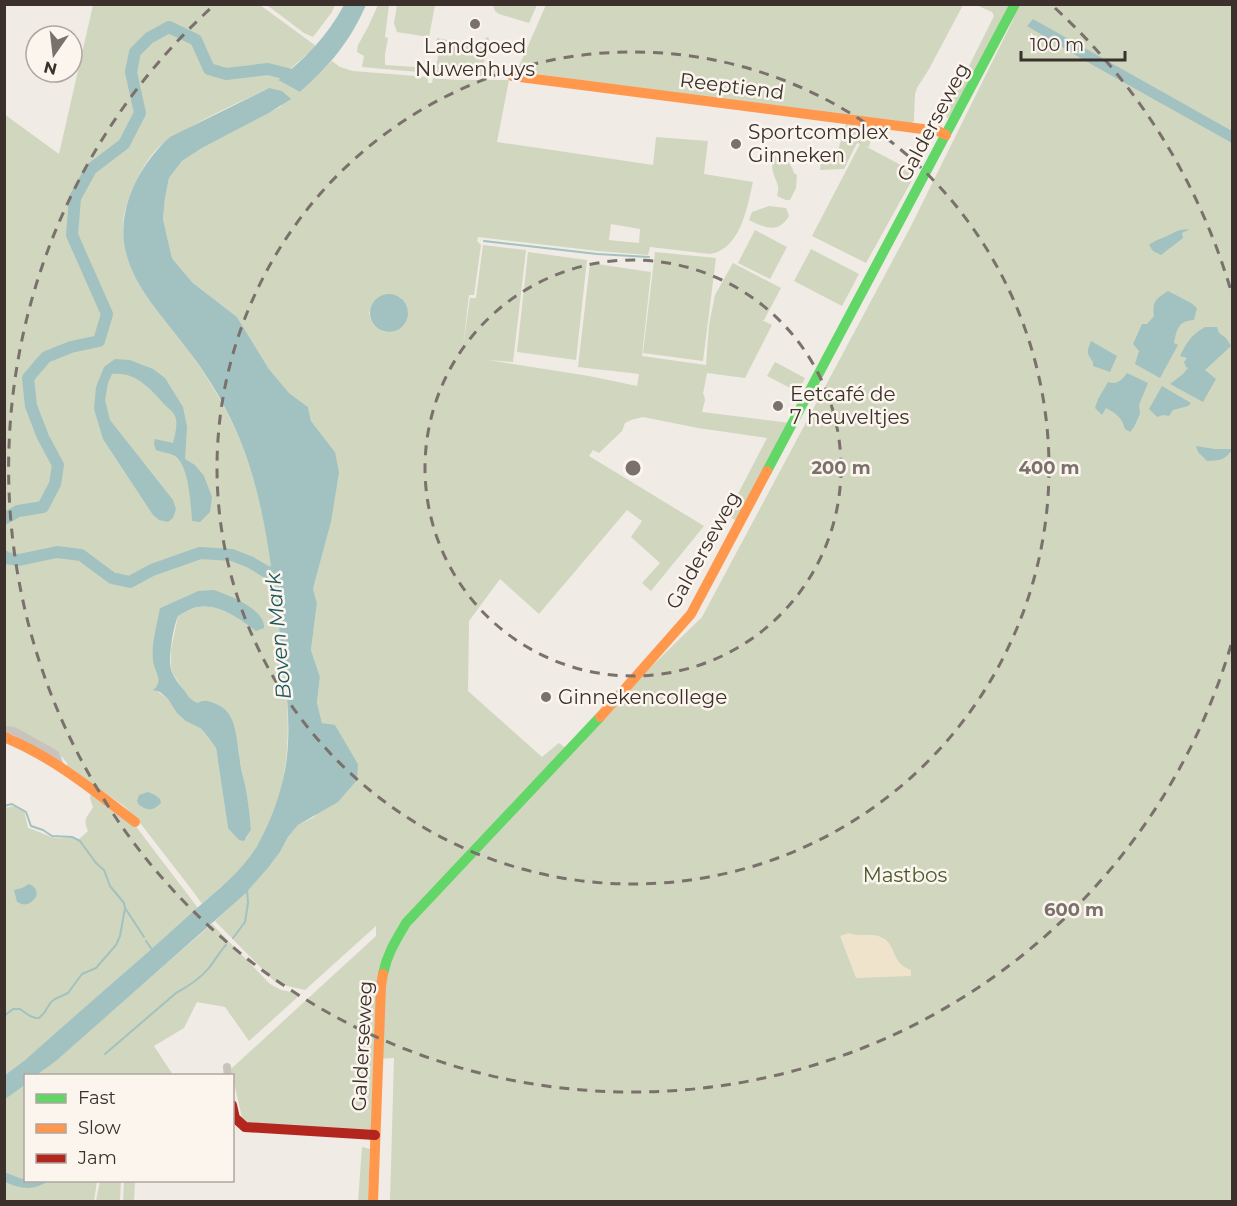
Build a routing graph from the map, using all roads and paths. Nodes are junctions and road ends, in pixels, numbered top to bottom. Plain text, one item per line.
1 (1015, 4) edge
2 (512, 76) dead end
3 (946, 135) junction
4 (4, 730) edge
5 (4, 737) edge
6 (60, 766) junction
7 (135, 822) dead end
8 (227, 1066) dead end
9 (228, 1074) edge
10 (234, 1117) edge
11 (375, 1135) junction
12 (372, 1202) edge

1 - 3 street, Galderseweg
2 - 3 street, Reeptiend
3 - 11 street, Galderseweg
4 - 6 street
5 - 6 street
6 - 7 street
8 - 9 street
10 - 11 street
11 - 12 street, Galderseweg

